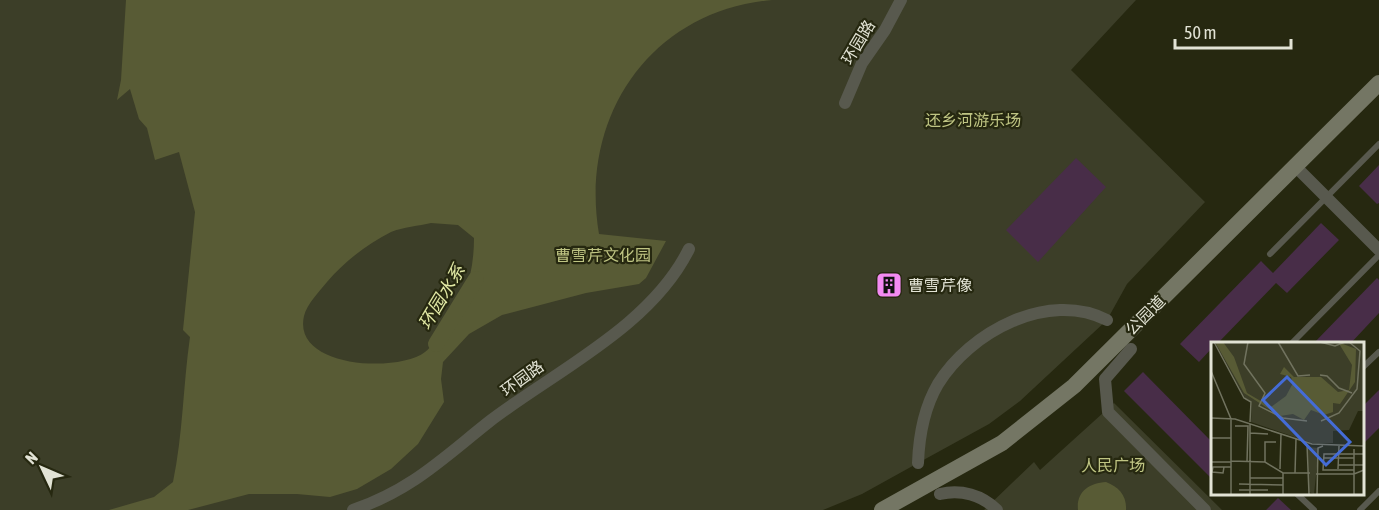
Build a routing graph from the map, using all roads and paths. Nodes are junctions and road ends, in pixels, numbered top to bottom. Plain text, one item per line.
1 (901, 0) edge
2 (1379, 83) edge
3 (845, 103) dead end
4 (1379, 144) edge
5 (1296, 167) junction
6 (1326, 197) junction
7 (688, 249) dead end
8 (1379, 250) edge
9 (1270, 254) dead end
10 (1379, 255) edge
11 (1107, 321) dead end
12 (1293, 342) edge
13 (1131, 349) dead end
14 (1379, 352) edge
15 (1376, 360) edge
16 (918, 463) dead end
17 (1379, 491) edge
18 (940, 494) dead end
19 (1299, 495) edge
20 (353, 510) edge
21 (882, 510) edge
22 (997, 510) edge
23 (1205, 510) edge
24 (1314, 510) edge
25 (1360, 510) edge

1 - 3 street, 环园路
2 - 5 main road, 公园道
4 - 6 lane
5 - 6 street
5 - 21 main road, 公园道
6 - 8 street
6 - 9 lane
7 - 20 street, 环园路
10 - 12 lane
11 - 16 street
13 - 23 street
14 - 15 lane
17 - 25 lane
18 - 22 street
19 - 24 lane

